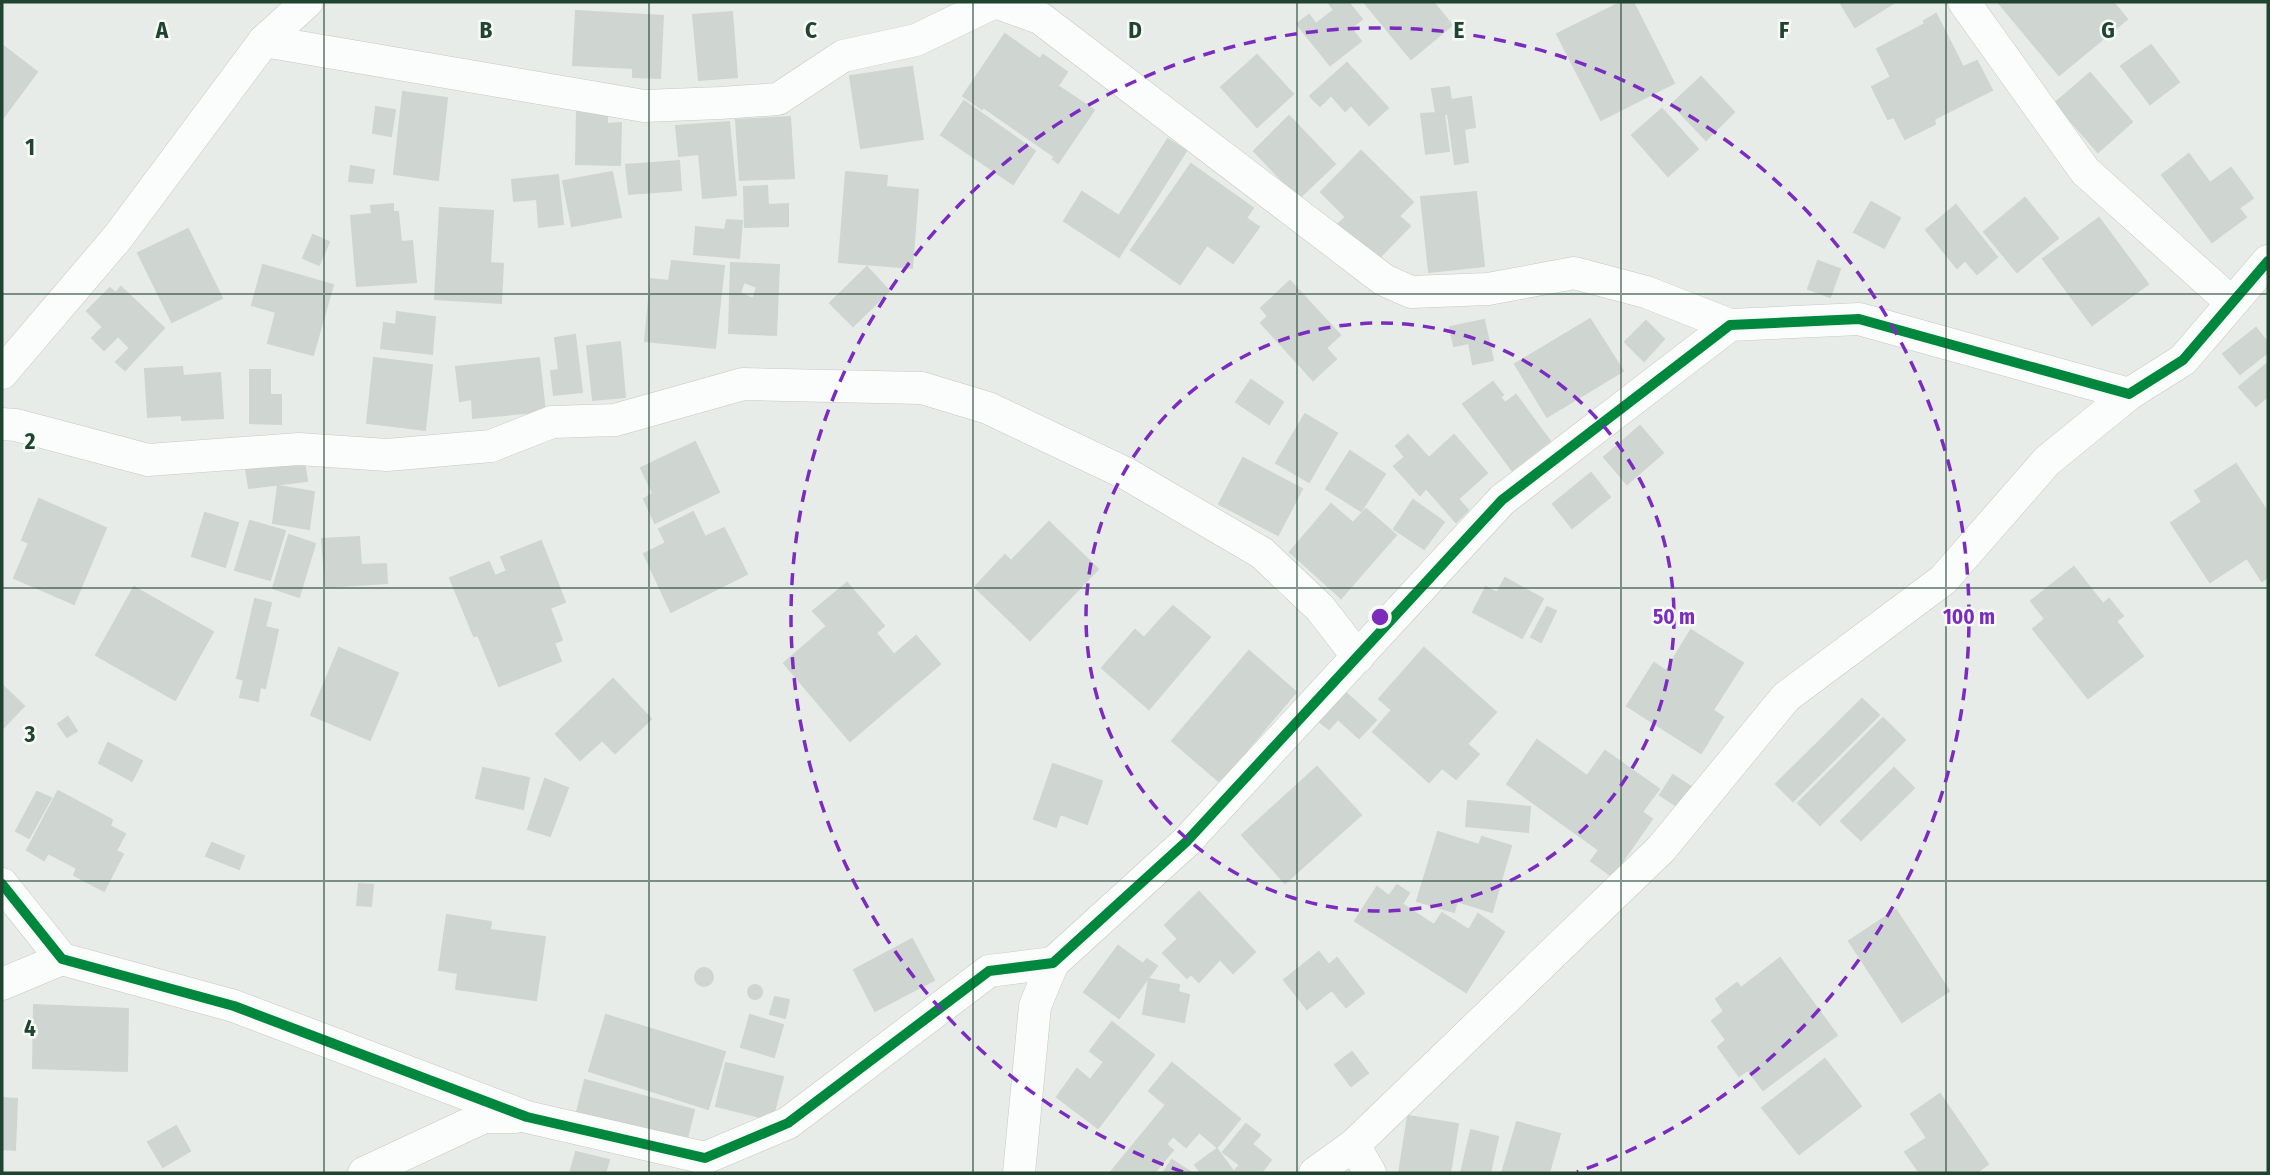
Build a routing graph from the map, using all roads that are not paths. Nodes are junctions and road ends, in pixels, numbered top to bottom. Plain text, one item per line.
1 (307, 2) edge
2 (995, 2) edge
3 (1964, 2) edge
4 (1051, 10) edge
5 (264, 41) junction
6 (2268, 261) edge
7 (2231, 302) junction
8 (1730, 325) junction
9 (2, 373) edge
10 (2129, 394) junction
11 (2, 425) edge
12 (1358, 657) junction
13 (2, 884) edge
14 (62, 959) junction
15 (1053, 964) junction
16 (2, 984) edge
17 (527, 1118) junction
18 (1354, 1145) junction
19 (364, 1173) edge
20 (1019, 1173) edge
21 (1315, 1173) edge
22 (1370, 1173) edge

1 - 5 street
2 - 4 street
2 - 5 street
3 - 7 street
4 - 8 street
5 - 9 street
6 - 7 street
7 - 10 street
8 - 10 street
8 - 12 street
10 - 18 street
11 - 12 street
12 - 15 street
13 - 14 street
14 - 16 street
14 - 17 street
15 - 17 street
15 - 20 street
17 - 19 street
18 - 21 street
18 - 22 street

